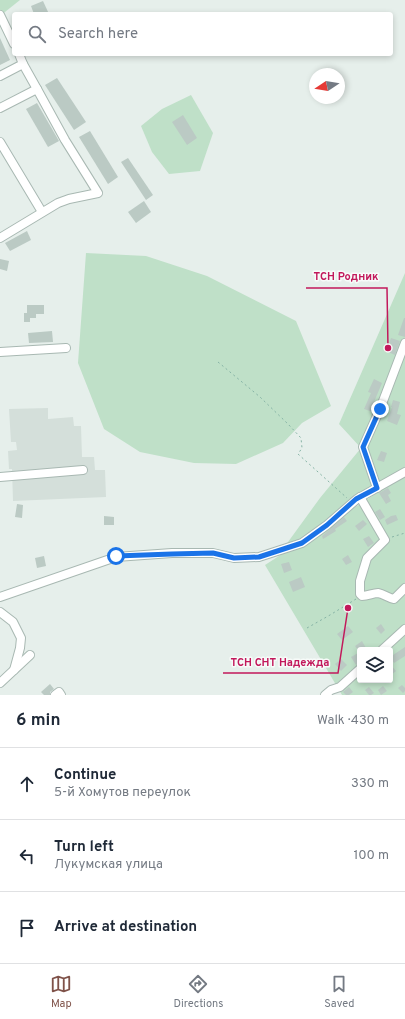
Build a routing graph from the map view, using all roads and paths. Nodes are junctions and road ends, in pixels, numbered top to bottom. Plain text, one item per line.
1 (0, 15) edge
2 (12, 40) edge
3 (20, 56) edge
4 (23, 64) junction
5 (0, 76) edge
6 (37, 89) junction
7 (0, 108) edge
8 (0, 142) edge
9 (42, 212) junction
10 (0, 238) edge
11 (405, 343) edge
12 (66, 348) dead end
13 (0, 352) edge
14 (218, 362) dead end
15 (83, 470) dead end
16 (405, 472) edge
17 (0, 477) edge
18 (377, 488) junction
19 (360, 497) junction
20 (353, 503) junction
21 (405, 533) edge
22 (385, 540) junction
23 (405, 588) edge
24 (362, 596) junction
25 (0, 597) edge
26 (0, 612) edge
27 (307, 628) dead end
28 (405, 629) edge
29 (385, 647) edge
30 (30, 655) dead end
31 (14, 670) junction
32 (357, 672) edge
33 (0, 684) edge
34 (339, 690) edge
35 (55, 695) edge
36 (61, 695) edge
37 (324, 695) edge

1 - 2 street
3 - 4 street
4 - 5 street
4 - 6 street
6 - 7 street
6 - 9 street
8 - 9 street
9 - 10 street
11 - 18 street
12 - 13 street
14 - 20 path
15 - 17 street
16 - 18 street
18 - 19 street
19 - 20 street
19 - 22 street
20 - 25 street
21 - 22 path
22 - 24 street
23 - 24 street
24 - 27 path
26 - 31 street
28 - 29 street
30 - 31 street
31 - 33 street
32 - 34 street
34 - 37 street
35 - 36 street

